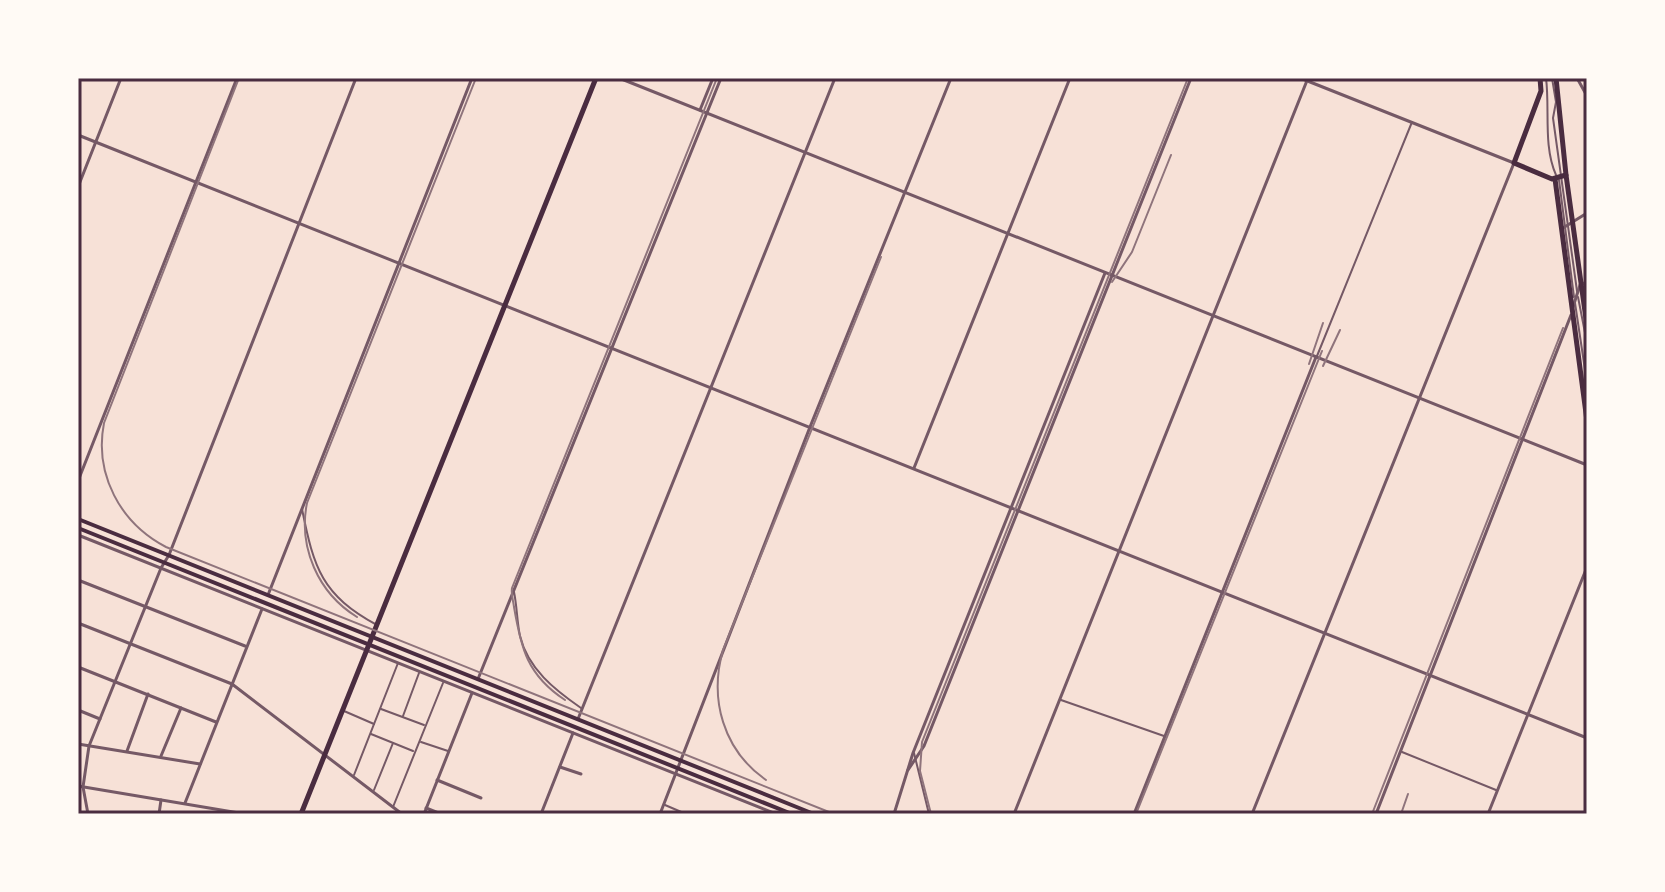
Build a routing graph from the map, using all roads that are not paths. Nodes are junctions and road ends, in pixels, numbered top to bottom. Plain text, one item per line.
1 (121, 78) edge
2 (237, 78) edge
3 (356, 78) edge
4 (472, 78) edge
5 (596, 78) edge
6 (619, 78) edge
7 (713, 78) edge
8 (721, 78) edge
9 (835, 78) edge
10 (951, 78) edge
11 (1070, 78) edge
12 (1191, 78) edge
13 (1300, 78) edge
14 (1540, 78) edge
15 (1546, 78) edge
16 (1554, 78) edge
17 (1577, 78) edge
18 (1308, 79) edge
19 (1587, 96) edge
20 (700, 110) junction
21 (707, 113) junction
22 (1412, 122) junction
23 (78, 135) edge
24 (96, 142) junction
25 (806, 152) junction
26 (1514, 163) junction
27 (1560, 177) junction
28 (196, 181) junction
29 (78, 187) edge
30 (907, 192) junction
31 (1587, 213) edge
32 (298, 222) junction
33 (1567, 225) junction
34 (1008, 233) junction
35 (398, 262) junction
36 (1105, 272) junction
37 (1112, 275) junction
38 (1587, 282) edge
39 (1580, 285) junction
40 (1578, 296) junction
41 (505, 304) junction
42 (1574, 306) junction
43 (1214, 315) junction
44 (1587, 326) edge
45 (1587, 343) edge
46 (613, 347) junction
47 (1316, 357) junction
48 (1587, 383) edge
49 (711, 388) junction
50 (1419, 399) junction
51 (1587, 421) edge
52 (810, 427) junction
53 (1522, 440) junction
54 (1587, 465) edge
55 (914, 468) junction
56 (78, 481) edge
57 (1011, 507) junction
58 (302, 508) junction
59 (1018, 510) junction
60 (78, 519) edge
61 (78, 528) edge
62 (78, 535) edge
63 (1120, 551) junction
64 (169, 555) junction
65 (164, 562) junction
66 (1587, 567) edge
67 (161, 568) junction
68 (78, 580) edge
69 (250, 588) junction
70 (514, 590) junction
71 (1223, 592) junction
72 (247, 595) junction
73 (268, 595) junction
74 (145, 607) junction
75 (262, 609) junction
76 (78, 623) edge
77 (377, 625) junction
78 (1326, 633) junction
79 (372, 637) junction
80 (130, 644) junction
81 (247, 647) junction
82 (368, 648) junction
83 (398, 663) junction
84 (78, 667) edge
85 (420, 672) junction
86 (1431, 675) junction
87 (478, 679) junction
88 (115, 681) junction
89 (444, 682) junction
90 (232, 684) junction
91 (472, 693) junction
92 (148, 694) junction
93 (1060, 700) junction
94 (181, 708) junction
95 (380, 708) junction
96 (582, 709) junction
97 (78, 710) edge
98 (343, 711) junction
99 (1528, 714) junction
100 (403, 717) junction
101 (100, 719) junction
102 (578, 719) junction
103 (216, 722) junction
104 (374, 724) junction
105 (426, 726) junction
106 (573, 733) junction
107 (370, 734) junction
108 (1164, 736) junction
109 (1587, 738) edge
110 (420, 742) junction
111 (393, 743) junction
112 (78, 744) edge
113 (89, 746) junction
114 (448, 751) junction
115 (1401, 751) junction
116 (127, 752) junction
117 (415, 752) junction
118 (913, 753) junction
119 (325, 755) junction
120 (161, 758) junction
121 (680, 760) junction
122 (916, 761) junction
123 (200, 764) junction
124 (560, 767) junction
125 (908, 770) junction
126 (676, 771) junction
127 (581, 774) dead end
128 (353, 776) junction
129 (437, 780) junction
130 (81, 786) edge
131 (1498, 791) junction
132 (373, 792) junction
133 (481, 798) dead end
134 (161, 800) junction
135 (185, 803) junction
136 (664, 805) junction
137 (393, 807) junction
138 (426, 808) junction
139 (88, 814) edge
140 (159, 814) edge
141 (245, 814) edge
142 (301, 814) edge
143 (402, 814) edge
144 (424, 814) edge
145 (441, 814) edge
146 (541, 814) edge
147 (660, 814) edge
148 (686, 814) edge
149 (774, 814) edge
150 (792, 814) edge
151 (814, 814) edge
152 (894, 814) edge
153 (929, 814) edge
154 (1014, 814) edge
155 (1134, 814) edge
156 (1252, 814) edge
157 (1376, 814) edge
158 (1488, 814) edge

1 - 24 street
2 - 28 street
3 - 32 street
4 - 35 street
5 - 41 main road
6 - 20 street
7 - 20 street
8 - 21 street
9 - 25 street
10 - 30 street
11 - 34 street
12 - 37 street
13 - 18 street
14 - 26 main road
15 - 27 street
16 - 27 main road
17 - 19 street
18 - 22 street
18 - 43 street
20 - 21 street
21 - 25 street
21 - 46 street
22 - 26 street
22 - 47 street
23 - 24 street
24 - 28 street
24 - 29 street
25 - 30 street
25 - 49 street
26 - 27 main road
26 - 50 street
27 - 33 main road
27 - 33 main road
28 - 32 street
28 - 56 street
30 - 34 street
30 - 52 street
31 - 33 street
32 - 35 street
32 - 64 street
33 - 39 main road
33 - 40 street
33 - 42 main road
34 - 36 street
34 - 55 street
35 - 41 street
35 - 58 street
36 - 37 street
36 - 57 street
37 - 43 street
37 - 59 street
38 - 39 street
39 - 40 street
39 - 44 main road
40 - 42 street
40 - 45 street
41 - 46 street
41 - 77 main road
42 - 48 street
42 - 51 main road
42 - 53 street
43 - 47 street
43 - 63 street
46 - 49 street
46 - 70 street
47 - 50 street
47 - 71 street
49 - 52 street
49 - 96 street
50 - 53 street
50 - 78 street
52 - 55 street
52 - 121 street
53 - 54 street
53 - 86 street
55 - 57 street
57 - 59 street
57 - 118 street
58 - 73 street
58 - 77 street
59 - 63 street
59 - 122 street
60 - 64 main road
61 - 65 main road
62 - 67 street
63 - 71 street
63 - 93 street
64 - 65 street
64 - 69 main road
65 - 67 street
65 - 72 main road
66 - 99 street
67 - 74 street
67 - 75 street
68 - 74 street
69 - 72 main road
69 - 73 main road
70 - 87 street
70 - 96 street
71 - 78 street
71 - 108 street
72 - 82 main road
73 - 79 main road
74 - 80 street
74 - 81 street
75 - 81 street
75 - 82 street
76 - 80 street
77 - 79 main road
78 - 86 street
78 - 156 street
79 - 82 main road
79 - 87 main road
80 - 88 street
80 - 90 street
81 - 90 street
82 - 83 street
82 - 98 main road
82 - 126 main road
83 - 85 street
83 - 95 street
84 - 88 street
85 - 89 street
85 - 100 street
86 - 99 street
86 - 115 street
87 - 102 main road
88 - 92 street
88 - 101 street
89 - 91 street
89 - 105 street
90 - 103 street
90 - 119 street
91 - 106 street
91 - 114 street
92 - 94 street
92 - 116 street
93 - 108 street
93 - 154 street
94 - 103 street
94 - 120 street
95 - 100 street
95 - 104 street
96 - 102 street
97 - 101 street
98 - 104 street
98 - 119 main road
99 - 109 street
99 - 131 street
100 - 105 street
101 - 113 street
102 - 121 main road
103 - 123 street
104 - 107 street
105 - 110 street
106 - 124 street
106 - 126 street
107 - 111 street
107 - 128 street
108 - 155 street
110 - 114 street
110 - 117 street
111 - 117 street
111 - 132 street
112 - 113 street
113 - 116 street
113 - 130 street
114 - 129 street
115 - 131 street
115 - 157 street
116 - 120 street
117 - 137 street
118 - 122 street
118 - 125 street
119 - 128 street
119 - 142 main road
120 - 123 street
121 - 126 street
121 - 151 main road
122 - 125 street
122 - 153 street
123 - 135 street
124 - 127 street
124 - 146 street
125 - 152 street
126 - 136 street
126 - 149 street
126 - 150 main road
128 - 132 street
129 - 133 street
129 - 138 street
130 - 134 street
130 - 139 street
131 - 158 street
132 - 137 street
134 - 135 street
134 - 140 street
135 - 141 street
136 - 147 street
136 - 148 street
137 - 143 street
138 - 144 street
138 - 145 street

